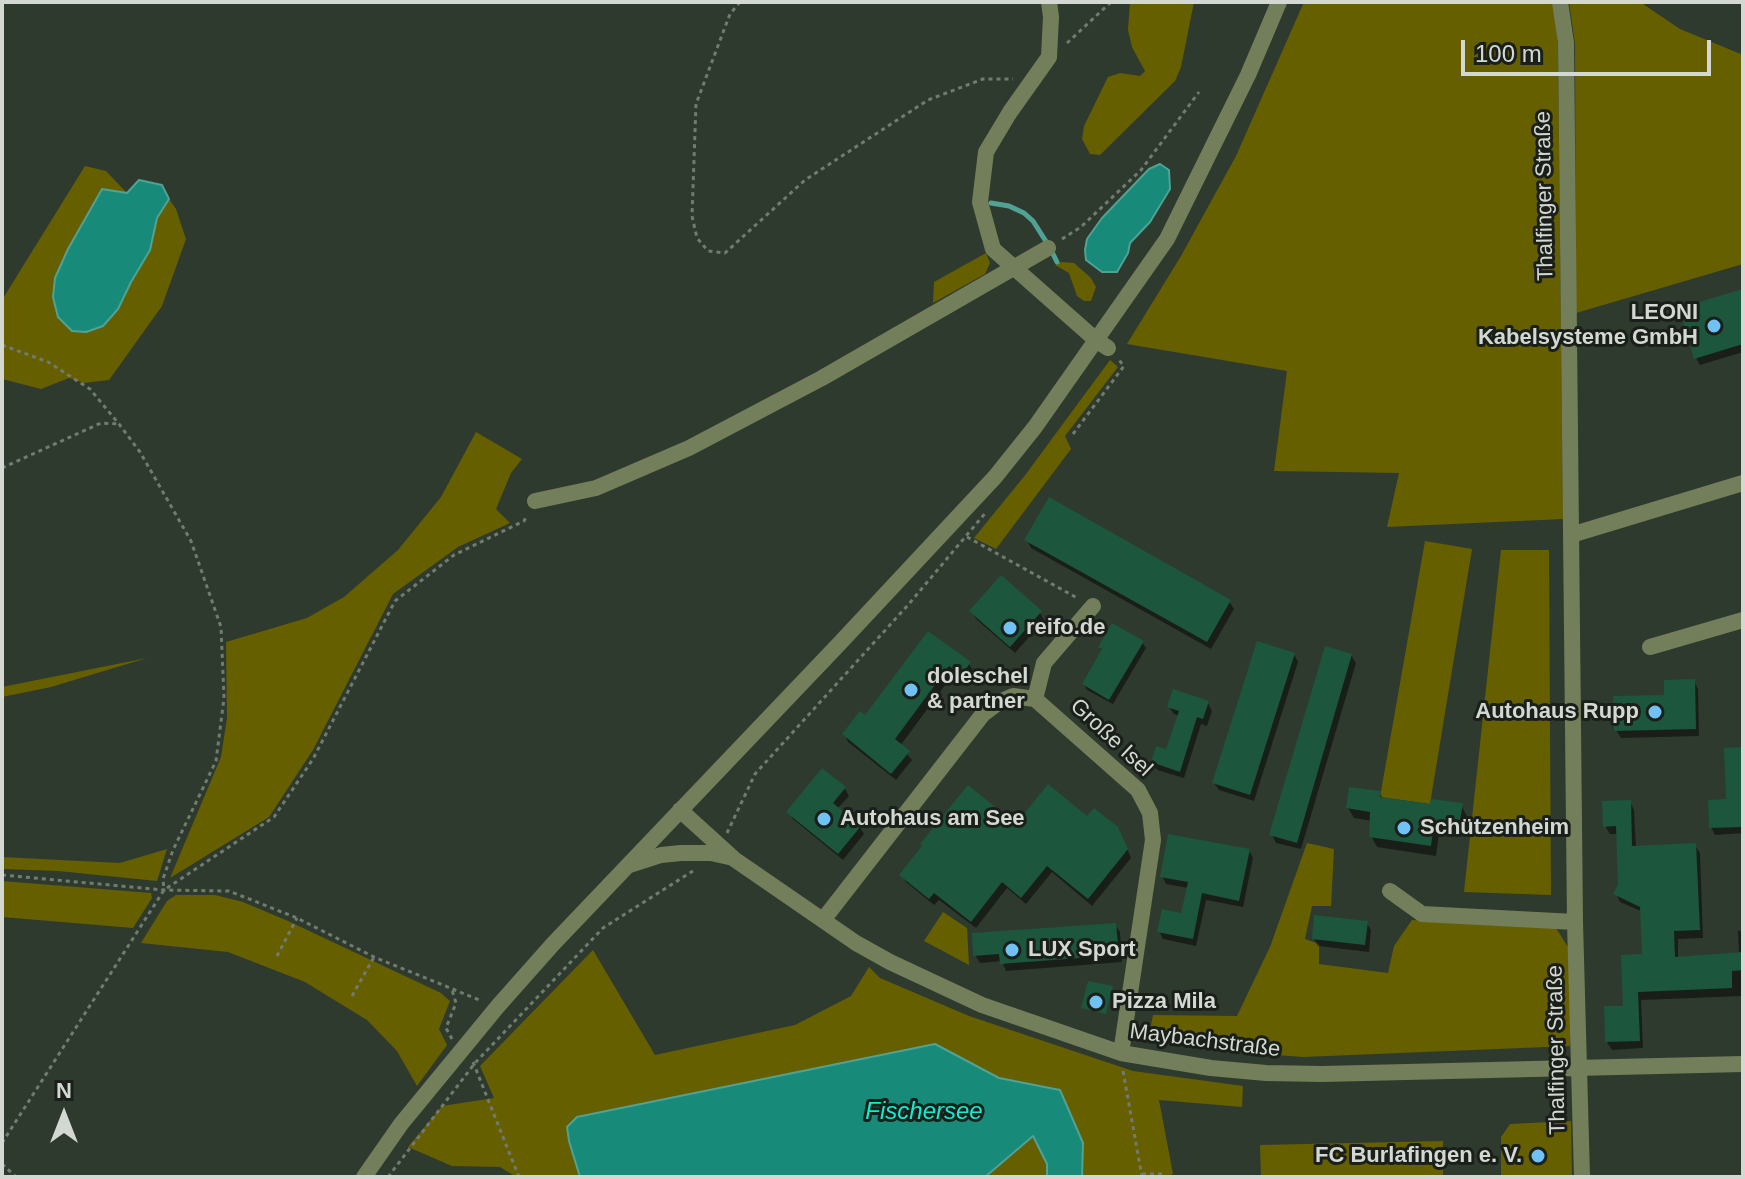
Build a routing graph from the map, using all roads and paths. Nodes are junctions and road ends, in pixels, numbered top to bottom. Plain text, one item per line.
1 (740, 2) edge
2 (1049, 2) edge
3 (1111, 2) edge
4 (1279, 2) edge
5 (1560, 2) edge
6 (1076, 35) dead end
7 (1009, 79) dead end
8 (1199, 92) dead end
9 (1048, 248) joint
10 (1015, 268) junction
11 (1102, 344) junction
12 (2, 345) edge
13 (119, 424) junction
14 (1073, 434) dead end
15 (2, 468) edge
16 (1743, 483) edge
17 (535, 501) joint
18 (1571, 535) junction
19 (967, 537) dead end
20 (1093, 606) joint
21 (1743, 620) edge
22 (1650, 647) dead end
23 (1035, 699) junction
24 (680, 810) junction
25 (734, 859) junction
26 (704, 862) dead end
27 (626, 866) junction
28 (2, 875) edge
29 (164, 890) junction
30 (1390, 891) dead end
31 (297, 918) junction
32 (823, 920) junction
33 (1575, 922) junction
34 (277, 956) dead end
35 (374, 957) junction
36 (452, 990) junction
37 (463, 994) dead end
38 (352, 996) dead end
39 (449, 1018) dead end
40 (1121, 1053) junction
41 (475, 1063) junction
42 (1743, 1064) edge
43 (1579, 1070) junction
44 (2, 1143) edge
45 (2, 1164) edge
46 (1142, 1175) edge
47 (16, 1177) edge
48 (364, 1177) edge
49 (388, 1177) edge
50 (519, 1177) edge
51 (1163, 1177) edge
52 (1582, 1177) edge

1 - 7 path
2 - 10 street
3 - 6 path
4 - 11 street
5 - 18 street, Thalfinger Straße
8 - 9 path
9 - 10 street
10 - 11 street
10 - 17 street
11 - 14 path
11 - 24 street
12 - 13 path
13 - 15 path
13 - 29 path
16 - 18 street
17 - 29 path
18 - 33 street, Thalfinger Straße
19 - 20 path
20 - 23 street, Große Isel
21 - 22 street
23 - 32 street, Große Isel
23 - 40 street, Große Isel
24 - 25 street, Maybachstraße
24 - 27 street
25 - 27 street
25 - 32 street, Maybachstraße
26 - 41 path
27 - 48 street
28 - 29 path
29 - 31 path
29 - 44 path
30 - 33 street
31 - 34 path
31 - 35 path
32 - 40 street, Maybachstraße
33 - 43 street, Thalfinger Straße
35 - 36 path
35 - 38 path
36 - 37 path
36 - 39 path
40 - 43 street, Maybachstraße
40 - 46 path
41 - 49 path
41 - 50 path
42 - 43 street, Maybachstraße
43 - 52 street, Thalfinger Straße
45 - 47 path
46 - 51 path

